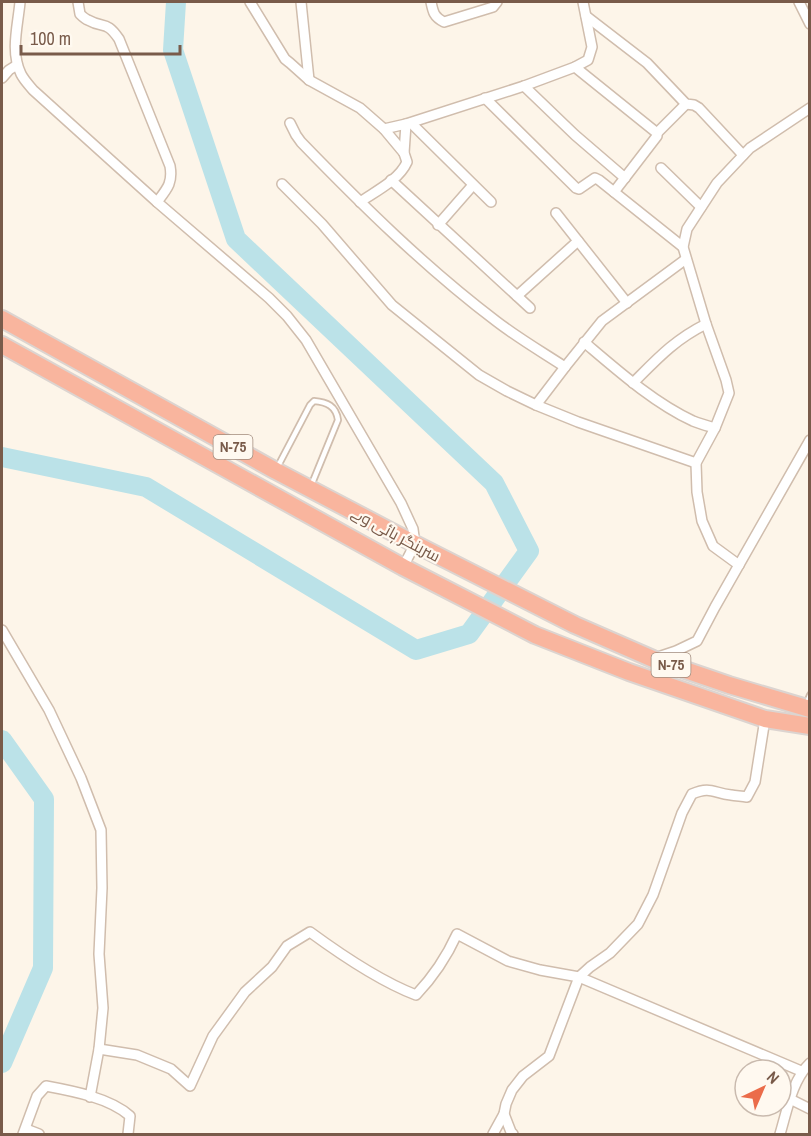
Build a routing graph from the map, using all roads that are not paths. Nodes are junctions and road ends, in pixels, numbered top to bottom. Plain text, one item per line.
1 (20, 2) edge
2 (78, 2) edge
3 (250, 2) edge
4 (301, 2) edge
5 (431, 2) edge
6 (497, 2) edge
7 (583, 2) edge
8 (799, 2) edge
9 (586, 16) junction
10 (810, 24) edge
11 (17, 65) junction
12 (575, 67) junction
13 (2, 78) edge
14 (309, 80) junction
15 (524, 86) junction
16 (485, 98) junction
17 (686, 104) junction
18 (810, 108) edge
19 (290, 123) dead end
20 (409, 124) junction
21 (384, 129) junction
22 (657, 133) junction
23 (404, 153) junction
24 (743, 155) junction
25 (661, 168) dead end
26 (625, 178) junction
27 (391, 180) junction
28 (282, 184) dead end
29 (473, 185) junction
30 (614, 192) junction
31 (157, 202) junction
32 (360, 202) junction
33 (492, 202) dead end
34 (701, 207) junction
35 (556, 213) dead end
36 (438, 225) junction
37 (578, 241) junction
38 (684, 247) junction
39 (686, 259) junction
40 (517, 296) junction
41 (627, 303) junction
42 (530, 308) dead end
43 (2, 319) edge
44 (706, 324) junction
45 (584, 342) junction
46 (2, 345) edge
47 (565, 367) junction
48 (633, 383) junction
49 (536, 405) junction
50 (715, 428) junction
51 (810, 440) edge
52 (696, 463) junction
53 (276, 471) junction
54 (310, 489) junction
55 (415, 544) junction
56 (739, 564) junction
57 (403, 567) junction
58 (2, 630) edge
59 (653, 659) junction
60 (808, 704) edge
61 (765, 719) junction
62 (810, 726) edge
63 (579, 977) junction
64 (99, 1049) junction
65 (810, 1063) edge
66 (801, 1071) junction
67 (793, 1091) edge
68 (90, 1097) junction
69 (793, 1100) edge
70 (810, 1109) edge
71 (504, 1114) junction
72 (785, 1118) edge
73 (24, 1132) edge
74 (39, 1134) edge
75 (129, 1134) edge
76 (493, 1134) edge
77 (513, 1134) edge
78 (780, 1134) edge

1 - 11 street
2 - 31 street
3 - 14 street
4 - 14 street
5 - 6 street
7 - 9 street
8 - 10 street
9 - 12 street
9 - 17 street
11 - 13 street
11 - 31 street
12 - 15 street
12 - 22 street
14 - 21 street
15 - 16 street
15 - 26 street
16 - 20 street
16 - 30 street
17 - 22 street
17 - 24 street
18 - 24 street
19 - 32 street
20 - 21 street
20 - 23 street
20 - 29 street
21 - 23 street
22 - 26 street
23 - 27 street
24 - 34 street
25 - 34 street
26 - 30 street
27 - 32 street
27 - 36 street
28 - 49 street
29 - 33 street
29 - 36 street
30 - 38 street
31 - 55 street
32 - 47 street
34 - 38 street
35 - 37 street
36 - 40 street
37 - 40 street
37 - 41 street
38 - 39 street
39 - 41 street
39 - 44 street
40 - 42 street
41 - 45 street
43 - 53 highway, سرینگر ہائی وے / N-75
44 - 48 street
44 - 50 street
45 - 47 street
45 - 48 street
46 - 57 highway, سرینگر ہائی وے / N-75
47 - 49 street
48 - 50 street
49 - 52 street
50 - 52 street
51 - 56 street
52 - 56 street
53 - 54 highway, سرینگر ہائی وے / N-75
53 - 54 lane
54 - 55 highway, سرینگر ہائی وے / N-75
55 - 57 street
55 - 59 highway, سرینگر ہائی وے / N-75
56 - 59 street
57 - 61 highway, سرینگر ہائی وے / N-75
58 - 64 street
59 - 60 highway, سرینگر ہائی وے / N-75
61 - 62 highway, سرینگر ہائی وے / N-75
61 - 63 street
63 - 64 street
63 - 66 street
63 - 71 street
64 - 68 street
65 - 66 street
66 - 67 street
68 - 73 street
68 - 75 street
69 - 70 street
71 - 76 street
71 - 77 street
72 - 78 street
73 - 74 street

